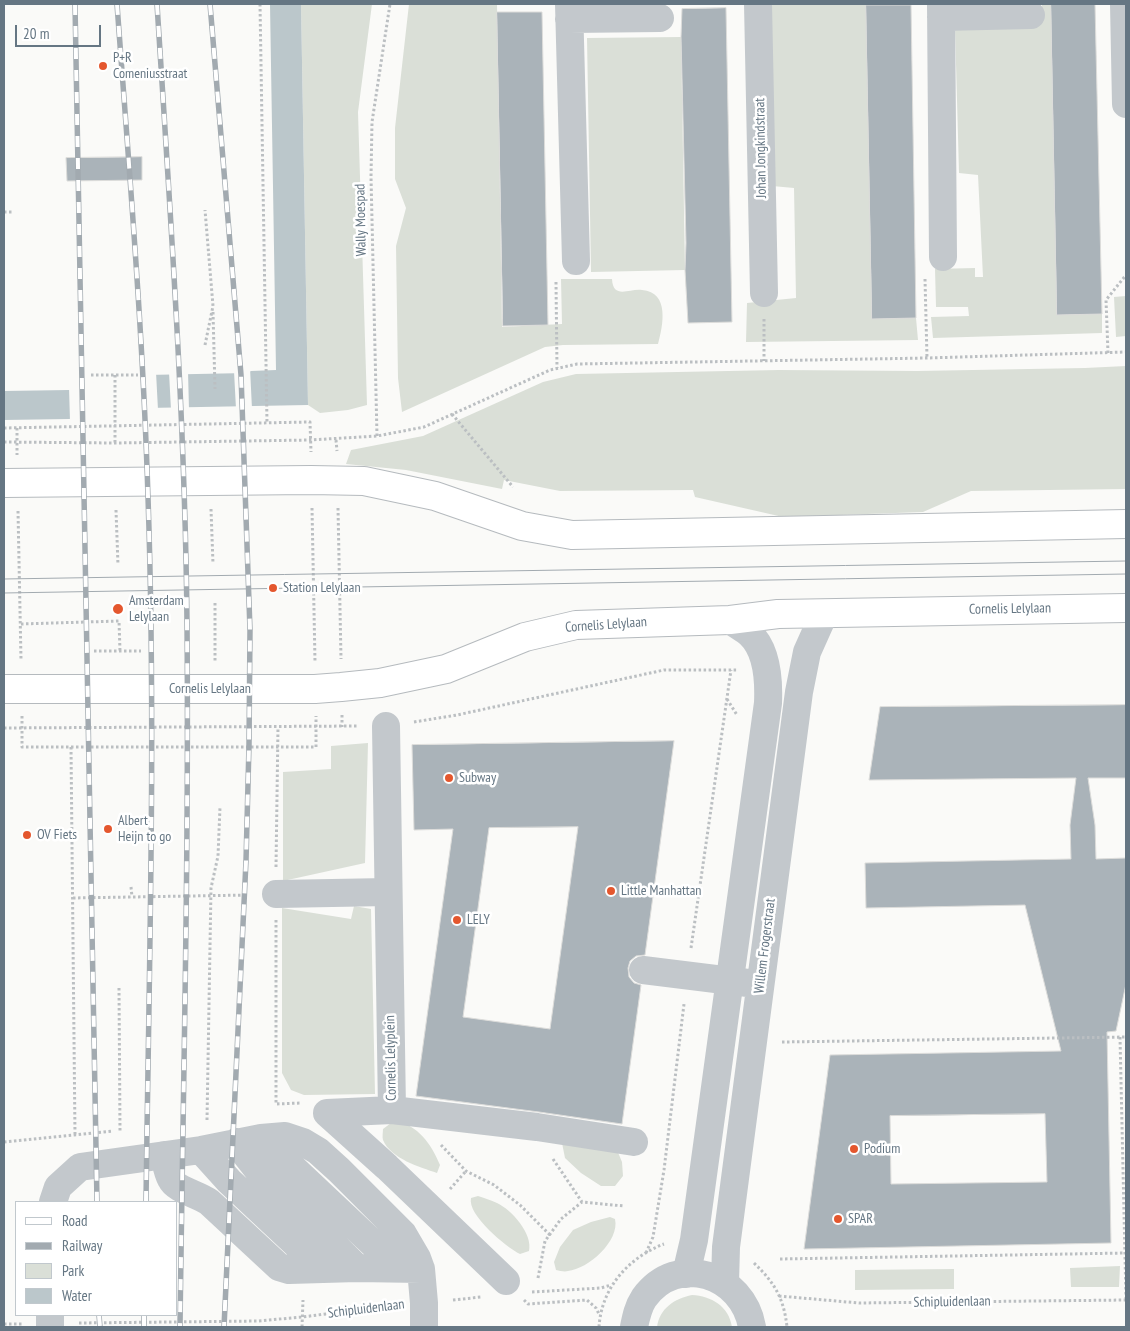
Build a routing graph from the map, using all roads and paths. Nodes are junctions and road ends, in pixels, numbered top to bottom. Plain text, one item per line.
1 (260, 4) edge
2 (390, 4) edge
3 (758, 4) edge
4 (1125, 9) edge
5 (942, 10) edge
6 (569, 11) edge
7 (1031, 15) dead end
8 (660, 18) dead end
9 (1126, 104) edge
10 (205, 210) dead end
11 (4, 212) edge
12 (14, 212) dead end
13 (943, 257) joint
14 (576, 261) joint
15 (1126, 275) edge
16 (764, 293) joint
17 (212, 306) junction
18 (205, 345) dead end
19 (1126, 352) edge
20 (1108, 353) junction
21 (927, 358) junction
22 (764, 361) junction
23 (557, 368) junction
24 (91, 375) dead end
25 (115, 375) junction
26 (138, 375) dead end
27 (215, 390) dead end
28 (452, 414) junction
29 (267, 423) junction
30 (4, 428) edge
31 (17, 428) junction
32 (377, 436) junction
33 (310, 440) junction
34 (336, 440) junction
35 (4, 442) edge
36 (17, 442) junction
37 (115, 443) junction
38 (324, 480) junction
39 (11, 483) edge
40 (513, 487) dead end
41 (211, 506) dead end
42 (116, 509) dead end
43 (1126, 524) edge
44 (213, 564) dead end
45 (118, 565) dead end
46 (215, 603) dead end
47 (1126, 608) edge
48 (824, 614) junction
49 (730, 620) junction
50 (20, 624) junction
51 (141, 651) dead end
52 (94, 652) dead end
53 (120, 652) junction
54 (216, 663) dead end
55 (328, 688) junction
56 (12, 689) edge
57 (727, 699) dead end
58 (316, 726) junction
59 (386, 726) junction
60 (278, 727) junction
61 (342, 727) junction
62 (4, 728) edge
63 (22, 728) junction
64 (71, 747) junction
65 (277, 747) junction
66 (77, 793) dead end
67 (72, 794) junction
68 (220, 807) dead end
69 (131, 887) dead end
70 (388, 892) junction
71 (276, 894) junction
72 (210, 896) junction
73 (132, 897) junction
74 (74, 898) junction
75 (643, 970) dead end
76 (730, 981) junction
77 (760, 985) junction
78 (119, 988) dead end
79 (1126, 1037) edge
80 (1120, 1038) junction
81 (753, 1043) junction
82 (392, 1110) junction
83 (327, 1113) junction
84 (426, 1114) junction
85 (207, 1123) dead end
86 (536, 1127) junction
87 (120, 1130) dead end
88 (75, 1135) dead end
89 (249, 1140) junction
90 (634, 1142) dead end
91 (201, 1150) junction
92 (164, 1155) junction
93 (53, 1201) edge
94 (582, 1202) junction
95 (624, 1206) dead end
96 (550, 1235) junction
97 (1126, 1253) edge
98 (780, 1259) dead end
99 (357, 1268) junction
100 (323, 1269) junction
101 (410, 1269) junction
102 (686, 1274) junction
103 (538, 1278) dead end
104 (725, 1283) junction
105 (611, 1285) dead end
106 (505, 1291) junction
107 (779, 1296) dead end
108 (303, 1300) dead end
109 (1126, 1300) edge
110 (599, 1314) dead end
111 (424, 1315) edge
112 (302, 1317) junction
113 (50, 1322) edge
114 (4, 1324) edge
115 (302, 1327) edge
116 (634, 1327) edge
117 (752, 1327) edge

1 - 29 path
2 - 32 path, Wally Moespad
3 - 16 street, Johan Jongkindstraat
4 - 9 street
5 - 7 street
5 - 13 street
6 - 8 street
6 - 14 street
10 - 17 path
11 - 12 path
13 - 21 path
14 - 23 path
15 - 20 path
16 - 22 path
17 - 18 path
17 - 27 path
19 - 20 path
20 - 21 path
21 - 22 path
22 - 23 path
23 - 28 path
24 - 25 path
25 - 26 path
25 - 37 path
28 - 32 path
28 - 40 path
29 - 31 path
29 - 33 path
30 - 31 path
31 - 36 path
32 - 34 path
33 - 34 path
33 - 37 path
33 - 38 path
34 - 38 path
35 - 36 path
36 - 37 path
36 - 39 path
38 - 39 main road
38 - 43 main road
38 - 55 path
38 - 55 path
39 - 50 path
41 - 44 path
42 - 45 path
46 - 54 path
47 - 48 main road, Cornelis Lelylaan
48 - 49 main road, Cornelis Lelylaan
48 - 77 street, Willem Frogerstraat
49 - 55 main road, Cornelis Lelylaan
49 - 76 street
50 - 53 path
50 - 56 path
51 - 53 path
52 - 53 path
55 - 56 main road, Cornelis Lelylaan
55 - 58 path
55 - 61 path
56 - 63 path
57 - 59 path
58 - 60 path
58 - 61 path
58 - 65 path
59 - 61 path
59 - 70 street, Cornelis Lelyplein
60 - 63 path
60 - 65 path
62 - 63 path
63 - 64 path
64 - 65 path
64 - 67 path
65 - 71 path
66 - 67 path
67 - 74 path
68 - 72 path
69 - 73 path
70 - 71 street
70 - 82 street, Cornelis Lelyplein
71 - 72 path
71 - 83 path
72 - 73 path
72 - 85 path
73 - 74 path
74 - 88 path
75 - 76 street
76 - 77 street
76 - 102 street
77 - 81 street, Willem Frogerstraat
78 - 87 path
79 - 80 path
80 - 81 path
80 - 97 path
81 - 104 street, Willem Frogerstraat
82 - 83 street, Cornelis Lelyplein
82 - 84 street
83 - 106 street
84 - 86 street
84 - 96 path
86 - 90 street
86 - 94 path
89 - 91 street
89 - 99 street
89 - 101 street
91 - 92 street
91 - 100 street
92 - 93 street
92 - 100 street
94 - 95 path
94 - 96 path
96 - 103 path
97 - 98 path
97 - 109 path
99 - 100 street
99 - 101 street
101 - 111 street
102 - 104 street
102 - 116 street
104 - 117 street
105 - 106 path, Schipluidenlaan
106 - 110 path
106 - 111 path, Schipluidenlaan
107 - 109 path, Schipluidenlaan
108 - 112 path
111 - 112 path, Schipluidenlaan
112 - 113 path, Schipluidenlaan
112 - 115 path
113 - 114 path, Schipluidenlaan

